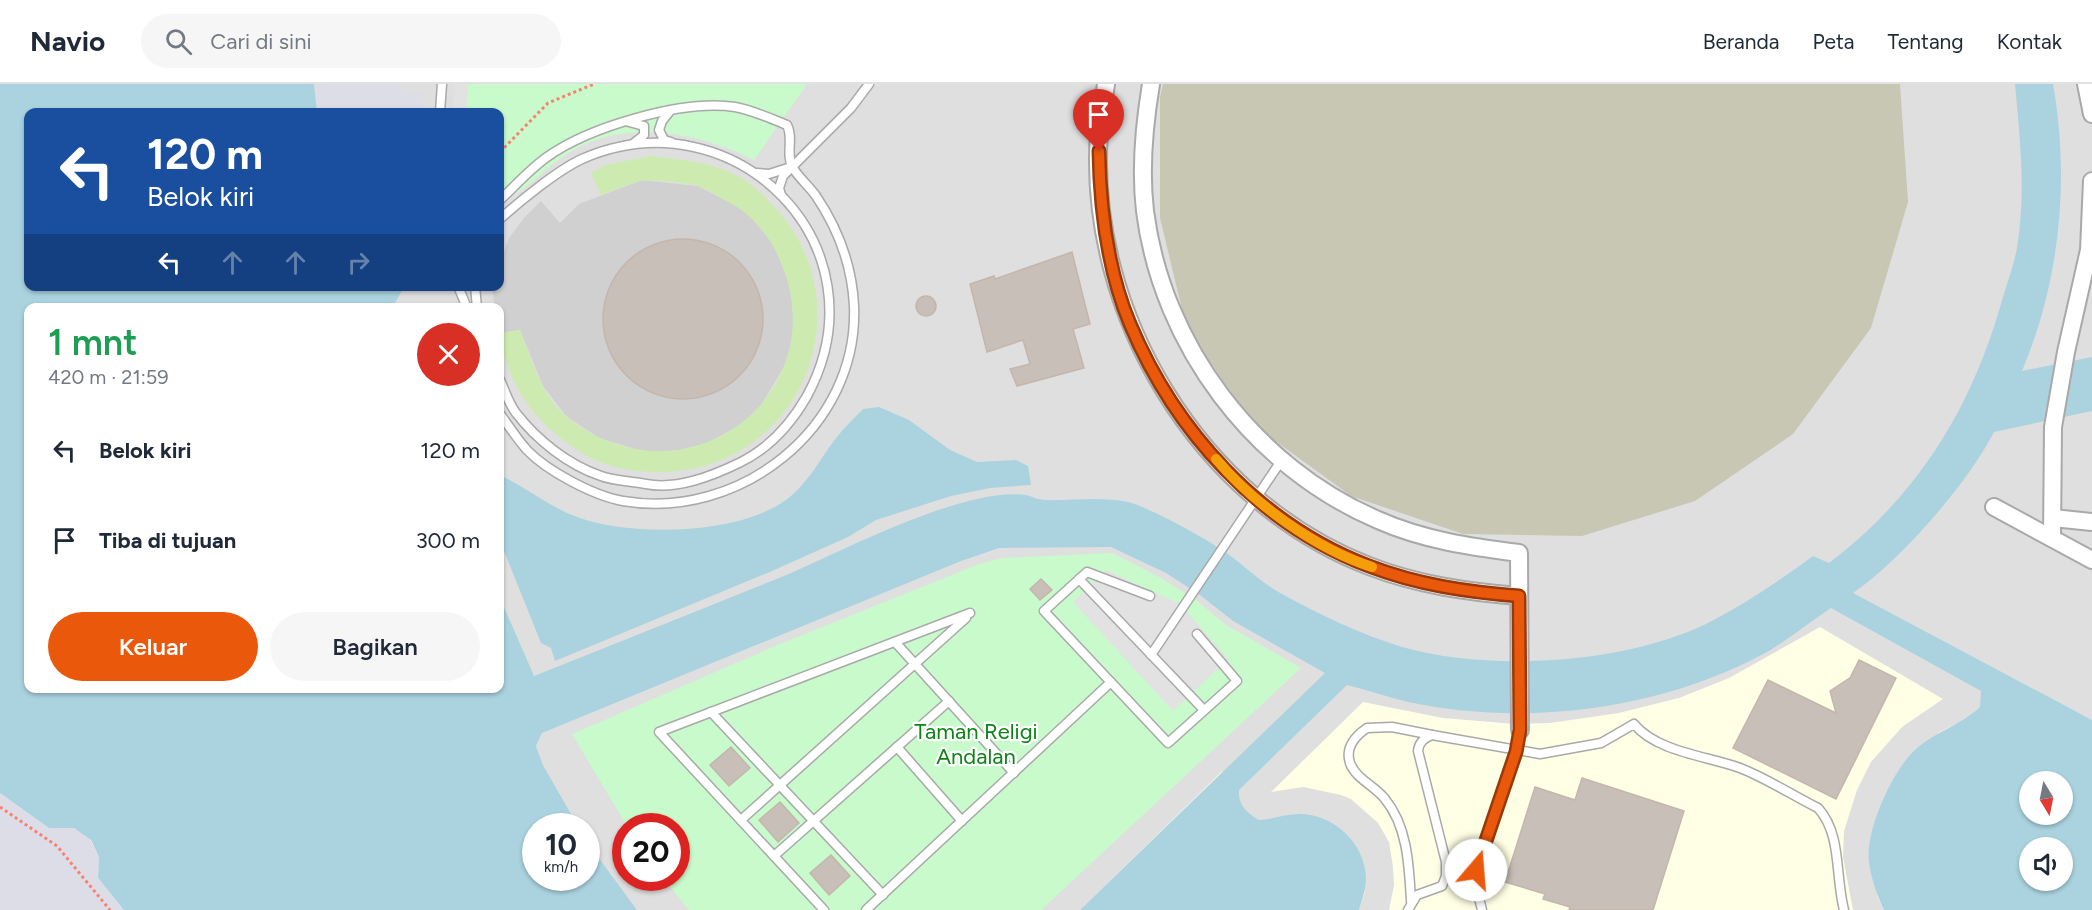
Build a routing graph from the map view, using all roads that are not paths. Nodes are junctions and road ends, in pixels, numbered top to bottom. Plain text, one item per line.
1 (442, 84) edge
2 (869, 84) edge
3 (1106, 84) edge
4 (1151, 84) edge
5 (2086, 84) edge
6 (440, 108) edge
7 (670, 111) junction
8 (2092, 114) edge
9 (626, 121) junction
10 (674, 143) junction
11 (630, 144) junction
12 (789, 152) junction
13 (792, 167) junction
14 (754, 173) junction
15 (769, 174) junction
16 (783, 176) junction
17 (801, 178) junction
18 (2092, 182) edge
19 (504, 196) edge
20 (782, 197) junction
21 (504, 216) edge
22 (2090, 250) edge
23 (504, 388) edge
24 (504, 419) edge
25 (1281, 461) junction
26 (1256, 499) junction
27 (1994, 507) dead end
28 (2053, 518) junction
29 (2092, 522) edge
30 (2052, 538) junction
31 (2092, 560) edge
32 (1079, 579) junction
33 (1150, 596) dead end
34 (1519, 596) junction
35 (1197, 634) dead end
36 (895, 642) junction
37 (1151, 655) junction
38 (915, 663) junction
39 (1111, 682) junction
40 (949, 701) junction
41 (1204, 711) junction
42 (711, 712) junction
43 (1520, 730) joint
44 (1431, 735) junction
45 (897, 747) junction
46 (1516, 752) junction
47 (1014, 773) junction
48 (779, 785) junction
49 (741, 820) junction
50 (813, 821) junction
51 (962, 821) junction
52 (774, 856) junction
53 (882, 895) junction
54 (1410, 906) edge
55 (824, 910) edge
56 (866, 910) edge
57 (1482, 910) edge
58 (1844, 910) edge

1 - 6 lane
2 - 13 lane
3 - 26 street
4 - 25 street
5 - 8 street
7 - 9 lane
7 - 10 lane
7 - 12 lane
9 - 11 lane
9 - 19 lane
10 - 11 lane
10 - 14 lane
11 - 21 lane
12 - 13 lane
12 - 15 lane
13 - 15 lane
13 - 16 lane
13 - 17 lane
14 - 15 lane
14 - 20 lane
16 - 17 lane
16 - 20 lane
17 - 24 lane
18 - 22 street
20 - 23 lane
22 - 28 street
25 - 26 lane
25 - 34 street
26 - 34 street
26 - 37 lane
27 - 30 street
28 - 29 street
28 - 30 street
30 - 31 street
32 - 33 lane
32 - 37 lane
32 - 39 lane
34 - 43 street
35 - 41 lane
36 - 38 lane
36 - 38 lane
36 - 42 lane
37 - 41 lane
38 - 40 lane
38 - 48 lane
39 - 41 lane
39 - 47 lane
40 - 45 lane
40 - 47 lane
42 - 48 lane
42 - 49 lane
43 - 46 lane
44 - 46 lane
44 - 54 lane
44 - 54 lane
45 - 50 lane
45 - 51 lane
46 - 57 lane
46 - 58 lane
47 - 51 lane
48 - 49 lane
48 - 50 lane
49 - 52 lane
50 - 52 lane
50 - 53 lane
51 - 53 lane
52 - 55 lane
53 - 56 lane

